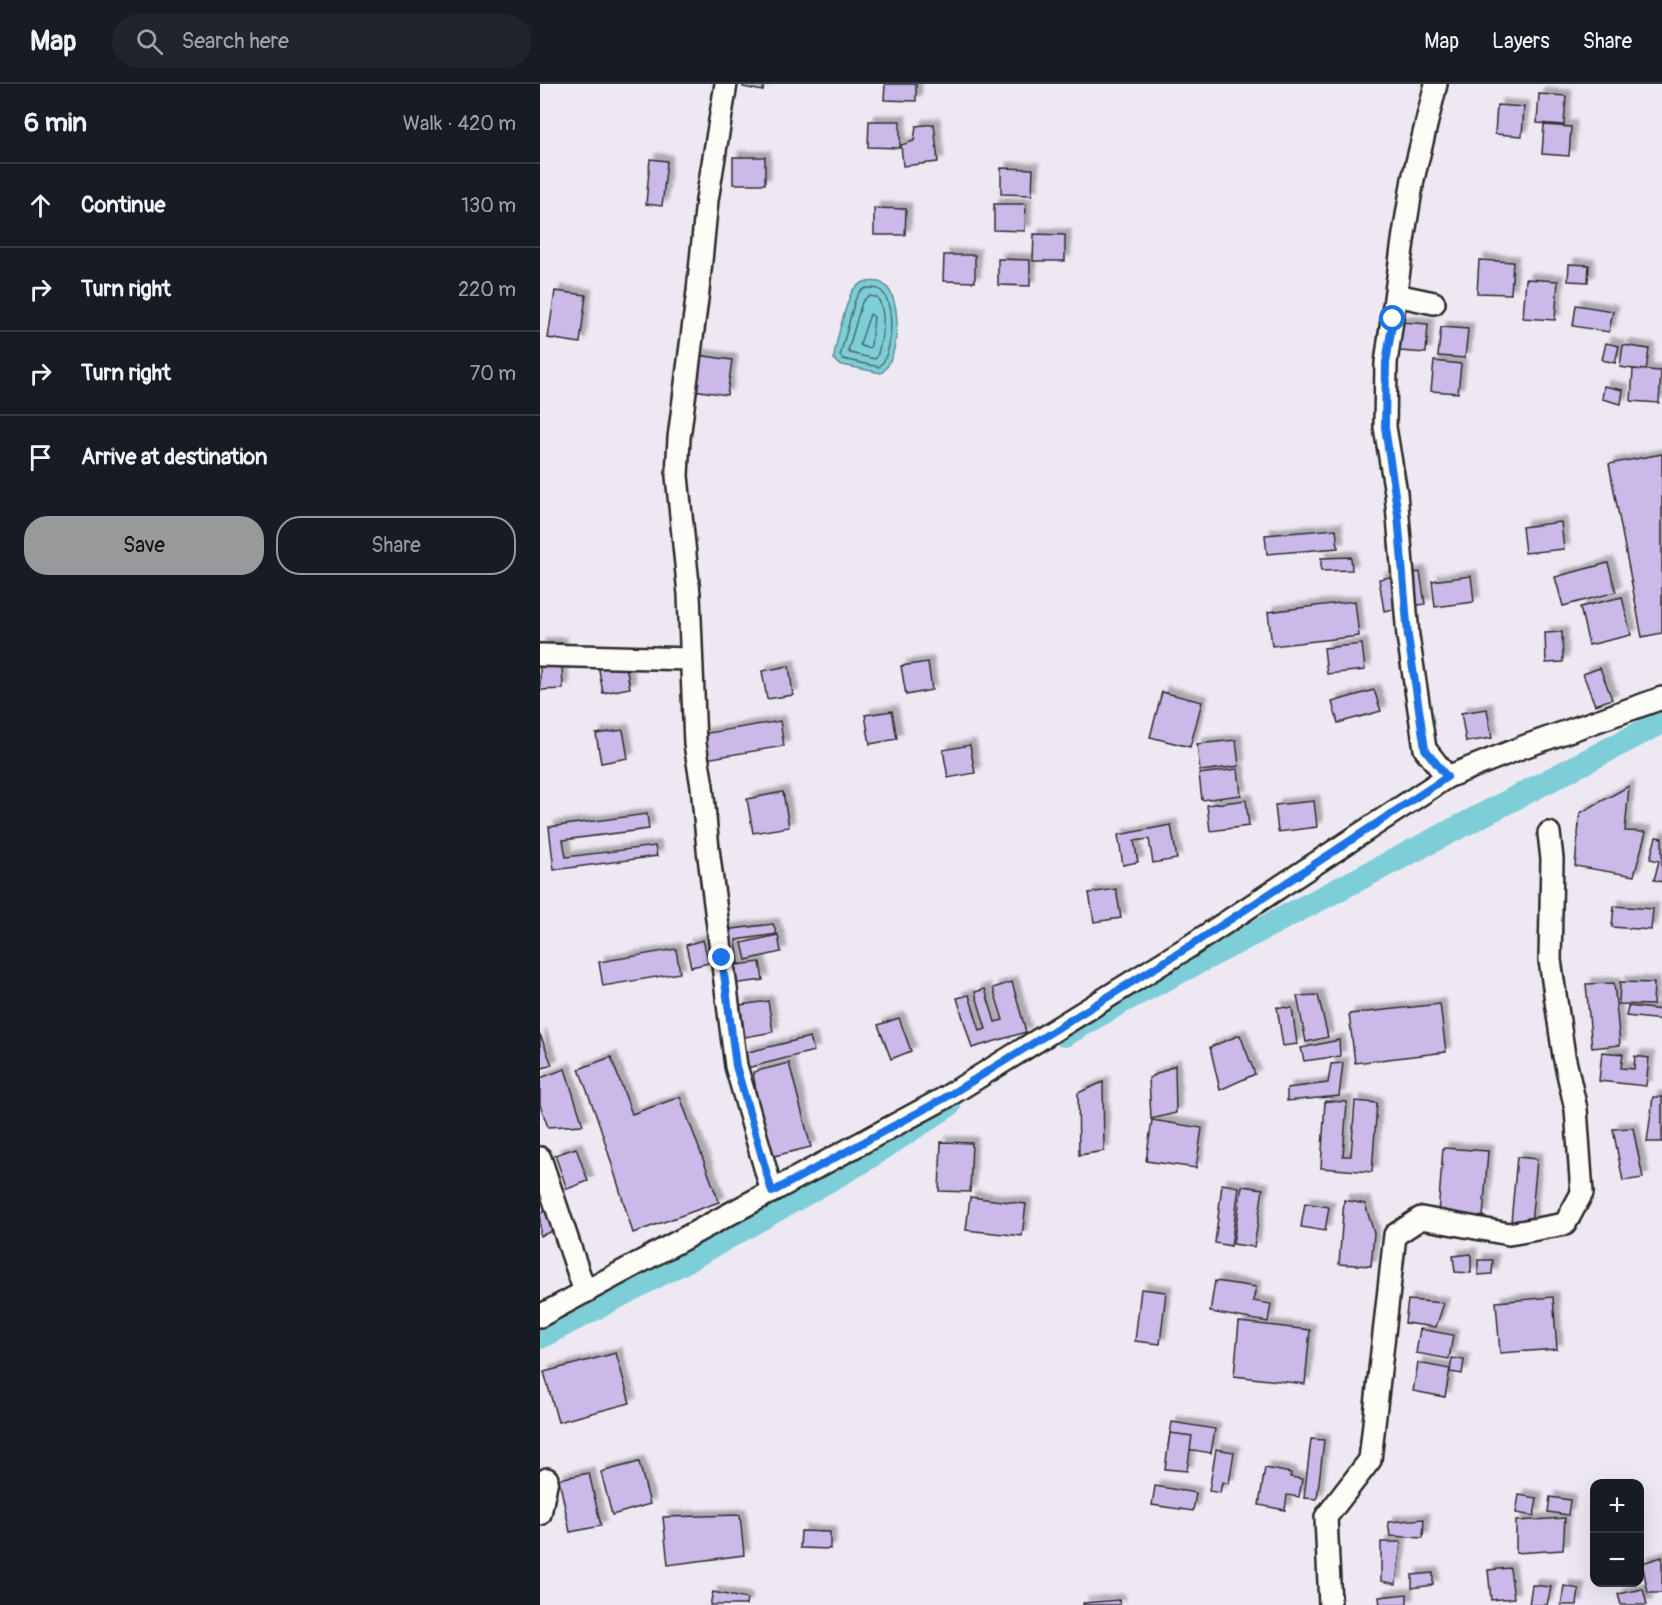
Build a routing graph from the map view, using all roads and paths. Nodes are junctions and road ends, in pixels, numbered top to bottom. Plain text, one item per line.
1 (726, 84) edge
2 (1436, 84) edge
3 (1396, 295) junction
4 (1434, 303) dead end
5 (540, 655) edge
6 (691, 659) junction
7 (1662, 698) edge
8 (1447, 777) junction
9 (1549, 833) dead end
10 (540, 1158) edge
11 (772, 1192) junction
12 (585, 1292) junction
13 (540, 1316) edge
14 (547, 1479) dead end
15 (540, 1514) edge
16 (1330, 1605) edge

1 - 6 street
2 - 3 street
3 - 4 street
3 - 8 street
5 - 6 street
6 - 11 street
7 - 8 street
8 - 11 street
9 - 16 street
10 - 12 street
11 - 12 street
12 - 13 street
14 - 15 street

